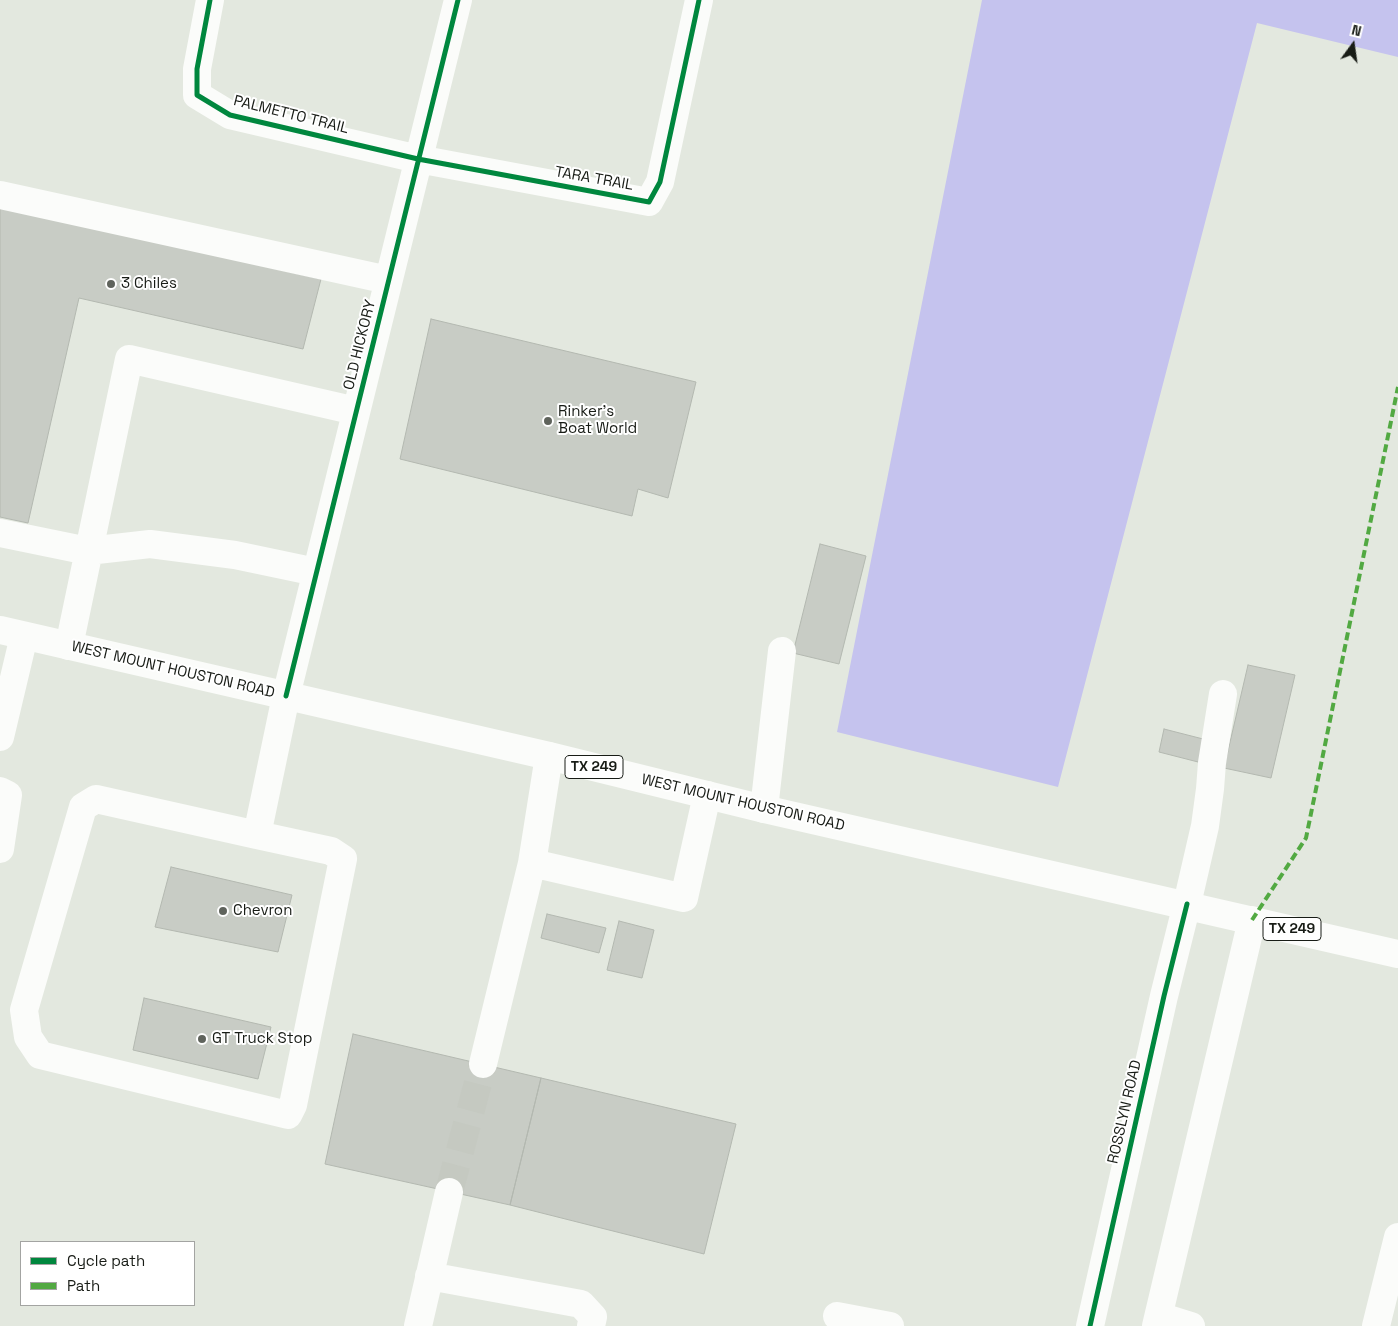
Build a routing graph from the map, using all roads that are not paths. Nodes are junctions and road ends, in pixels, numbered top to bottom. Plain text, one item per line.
1 (210, 0) edge
2 (458, 0) edge
3 (699, 0) edge
4 (418, 159) junction
5 (0, 195) edge
6 (388, 280) junction
7 (356, 411) junction
8 (0, 533) edge
9 (88, 551) junction
10 (316, 572) junction
11 (12, 633) edge
12 (68, 646) junction
13 (782, 651) dead end
14 (1223, 694) dead end
15 (286, 696) junction
16 (0, 737) edge
17 (549, 756) junction
18 (0, 790) edge
19 (707, 795) junction
20 (764, 808) junction
21 (257, 835) junction
22 (0, 849) edge
23 (532, 863) junction
24 (1187, 904) junction
25 (1252, 920) junction
26 (1398, 954) edge
27 (483, 1064) tunnel mouth
28 (449, 1192) tunnel mouth
29 (1398, 1237) edge
30 (429, 1276) junction
31 (837, 1316) dead end
32 (1157, 1321) edge
33 (418, 1326) edge
34 (591, 1326) edge
35 (890, 1326) edge
36 (1090, 1326) edge
37 (1191, 1326) edge
38 (1376, 1326) edge

1 - 4 street, PALMETTO TRAIL
2 - 4 street, OLD HICKORY
3 - 4 street, TARA TRAIL
4 - 6 street, OLD HICKORY
5 - 6 street
6 - 7 street, OLD HICKORY
7 - 9 street
7 - 10 street, OLD HICKORY
8 - 9 street
9 - 10 street
9 - 12 street
10 - 15 street, OLD HICKORY
11 - 12 street, WEST MOUNT HOUSTON ROAD / TX 249
11 - 16 street
12 - 15 street, WEST MOUNT HOUSTON ROAD / TX 249
13 - 20 street
14 - 24 street, ROSSLYN ROAD
15 - 17 street, WEST MOUNT HOUSTON ROAD / TX 249
15 - 21 street, OLD HICKORY
17 - 19 street, WEST MOUNT HOUSTON ROAD / TX 249
17 - 23 street
18 - 22 street
19 - 20 street, WEST MOUNT HOUSTON ROAD / TX 249
19 - 23 street
20 - 24 street, WEST MOUNT HOUSTON ROAD / TX 249
21 - 21 street
23 - 27 street
24 - 25 street, WEST MOUNT HOUSTON ROAD / TX 249
24 - 36 street, ROSSLYN ROAD
25 - 26 street, WEST MOUNT HOUSTON ROAD / TX 249
25 - 32 street
28 - 30 street
29 - 38 street
30 - 33 street
30 - 34 street
31 - 35 street
32 - 37 street

